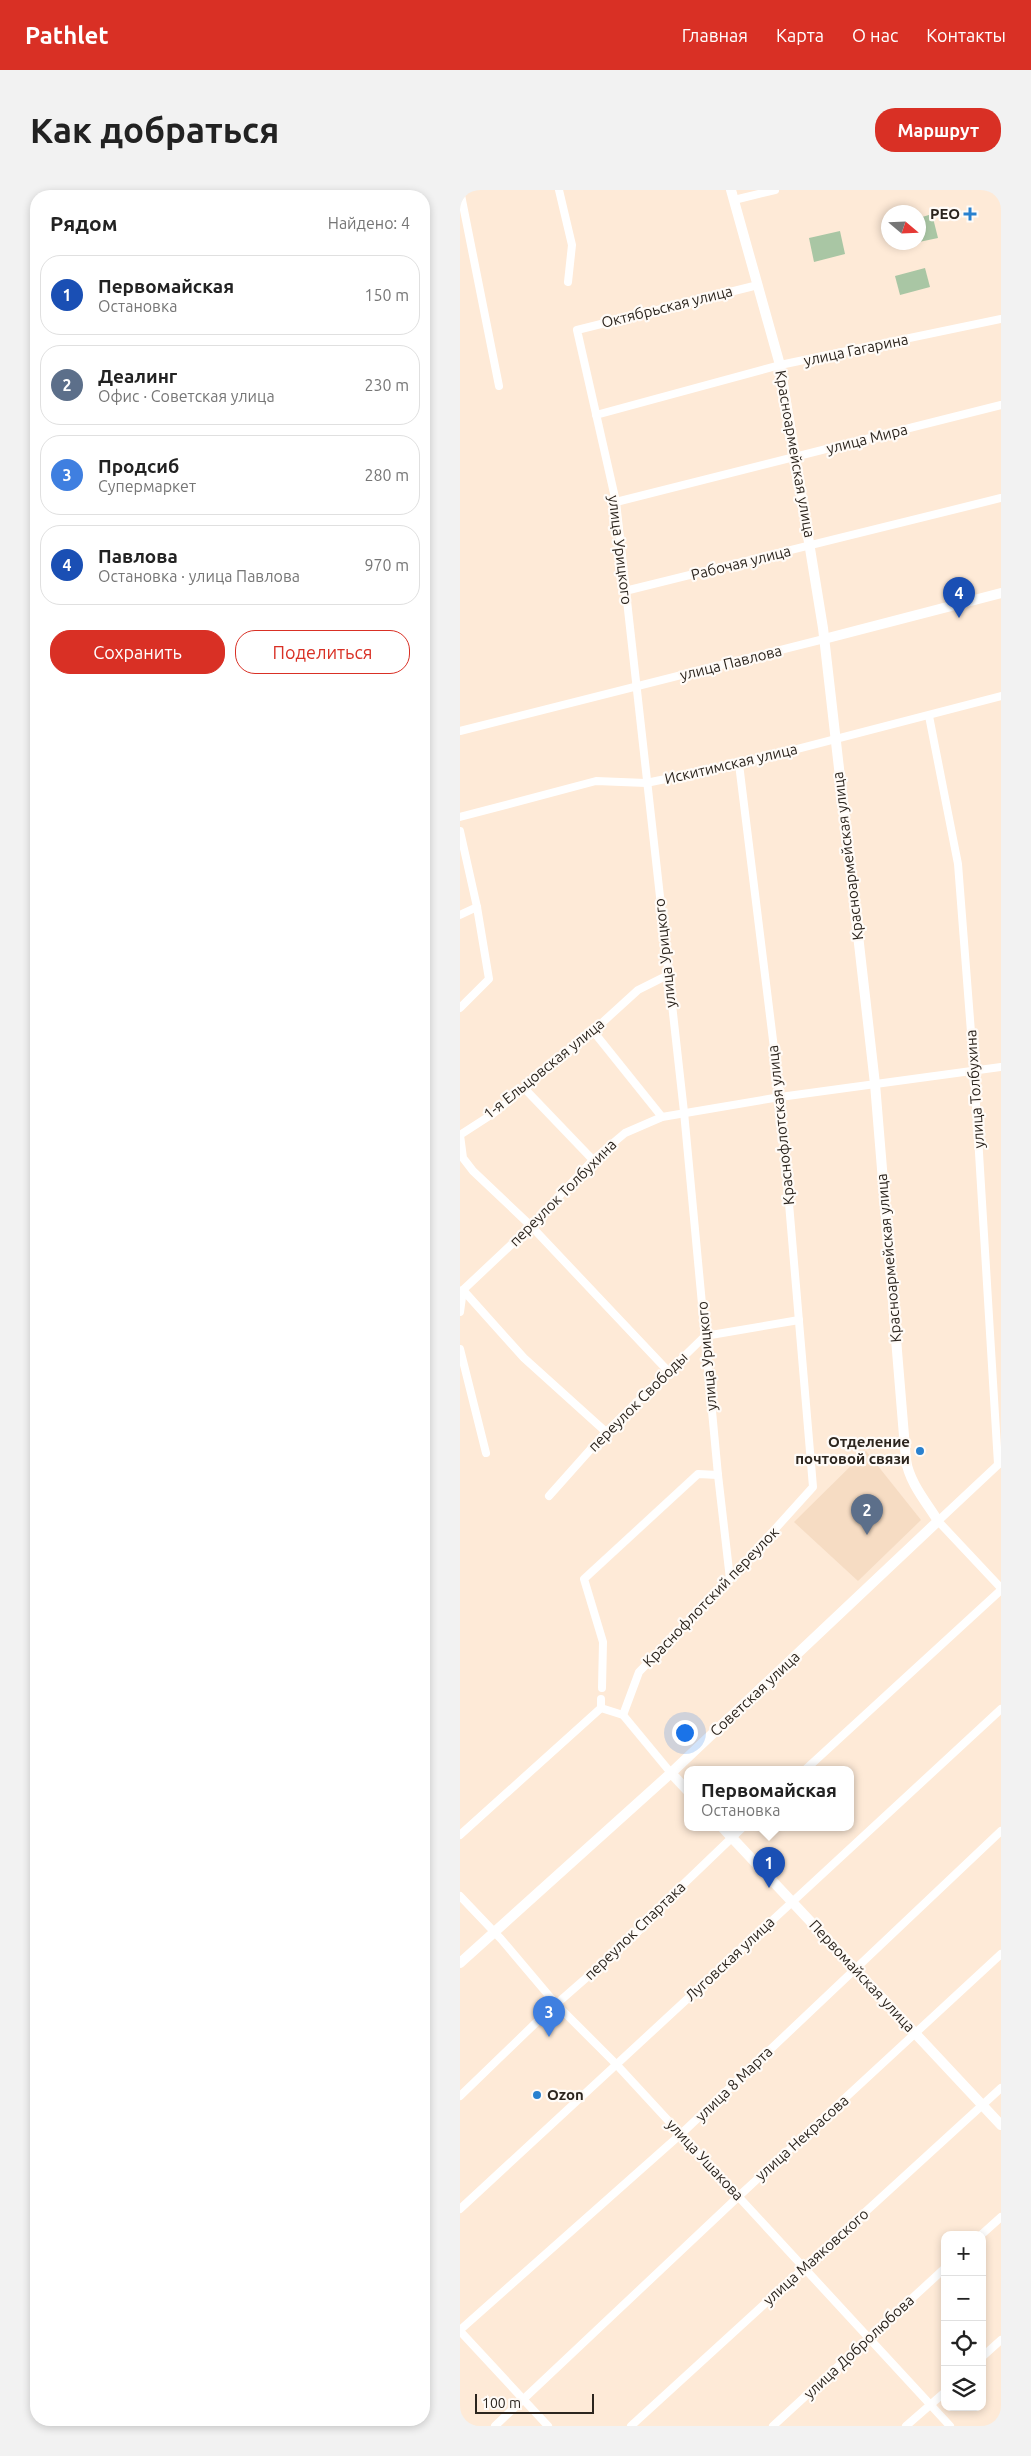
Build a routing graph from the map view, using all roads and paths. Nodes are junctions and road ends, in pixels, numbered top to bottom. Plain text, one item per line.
1 (460, 190) edge
2 (559, 190) edge
3 (775, 190) edge
4 (733, 195) edge
5 (568, 282) dead end
6 (758, 285) junction
7 (1001, 320) edge
8 (577, 330) joint
9 (780, 365) junction
10 (498, 386) dead end
11 (1001, 405) edge
12 (596, 415) junction
13 (796, 457) junction
14 (1001, 498) edge
15 (616, 502) junction
16 (810, 546) junction
17 (626, 591) junction
18 (1001, 593) edge
19 (824, 639) junction
20 (636, 687) junction
21 (1001, 696) edge
22 (928, 716) junction
23 (460, 731) edge
24 (834, 739) junction
25 (740, 764) junction
26 (646, 784) junction
27 (460, 817) edge
28 (460, 831) edge
29 (478, 907) junction
30 (460, 915) edge
31 (668, 975) junction
32 (460, 1008) edge
33 (593, 1031) junction
34 (1001, 1066) edge
35 (974, 1070) junction
36 (875, 1084) junction
37 (524, 1088) junction
38 (780, 1097) junction
39 (684, 1112) junction
40 (662, 1116) junction
41 (593, 1160) junction
42 (531, 1226) junction
43 (463, 1290) junction
44 (460, 1312) edge
45 (799, 1320) junction
46 (705, 1336) junction
47 (460, 1349) edge
48 (668, 1371) junction
49 (606, 1432) junction
50 (486, 1453) dead end
51 (1000, 1463) edge
52 (718, 1475) junction
53 (813, 1487) joint
54 (548, 1496) dead end
55 (938, 1521) junction
56 (730, 1579) junction
57 (1001, 1589) edge
58 (602, 1688) dead end
59 (601, 1699) dead end
60 (601, 1708) junction
61 (1001, 1709) edge
62 (623, 1715) junction
63 (809, 1766) edge
64 (671, 1773) junction
65 (684, 1787) edge
66 (726, 1831) edge
67 (739, 1831) edge
68 (1001, 1831) edge
69 (460, 1835) edge
70 (732, 1837) junction
71 (460, 1896) edge
72 (793, 1902) junction
73 (493, 1932) junction
74 (1001, 1954) edge
75 (460, 1963) edge
76 (854, 1968) junction
77 (556, 2004) junction
78 (916, 2034) junction
79 (616, 2064) junction
80 (1001, 2088) edge
81 (460, 2096) edge
82 (983, 2105) junction
83 (1001, 2125) edge
84 (681, 2134) junction
85 (739, 2196) junction
86 (460, 2209) edge
87 (1001, 2217) edge
88 (985, 2231) edge
89 (804, 2268) junction
90 (941, 2272) edge
91 (460, 2330) edge
92 (868, 2338) junction
93 (1001, 2340) edge
94 (986, 2353) edge
95 (941, 2396) edge
96 (523, 2400) junction
97 (930, 2406) junction
98 (496, 2426) edge
99 (548, 2426) edge
100 (631, 2426) edge
101 (774, 2426) edge
102 (906, 2426) edge
103 (950, 2426) edge

1 - 10 street
2 - 5 street
3 - 4 street
4 - 6 street, Красноармейская улица
6 - 8 street, Октябрьская улица
6 - 9 street, Красноармейская улица
7 - 9 street, улица Гагарина
8 - 12 street, улица Урицкого
9 - 12 street, улица Гагарина
9 - 13 street, Красноармейская улица
11 - 13 street, улица Мира
12 - 15 street, улица Урицкого
13 - 15 street, улица Мира
13 - 16 street, Красноармейская улица
14 - 16 street, Рабочая улица
15 - 17 street, улица Урицкого
16 - 17 street, Рабочая улица
16 - 19 street, Красноармейская улица
17 - 20 street, улица Урицкого
18 - 19 street, улица Павлова
19 - 20 street, улица Павлова
19 - 24 street, Красноармейская улица
20 - 23 street, улица Павлова
20 - 26 street, улица Урицкого
21 - 22 street, Искитимская улица
22 - 24 street, Искитимская улица
22 - 35 street, улица Толбухина
24 - 25 street, Искитимская улица
24 - 36 street, Красноармейская улица
25 - 26 street, Искитимская улица
25 - 38 street, Краснофлотская улица
26 - 27 street, Искитимская улица
26 - 31 street, улица Урицкого
28 - 29 street
29 - 30 street
29 - 32 street
31 - 33 street, 1-я Ельцовская улица
31 - 39 street, улица Урицкого
33 - 37 street, 1-я Ельцовская улица
33 - 40 street
34 - 35 street, переулок Толбухина
35 - 36 street, переулок Толбухина
35 - 51 street, улица Толбухина
36 - 38 street, переулок Толбухина
36 - 55 street, Красноармейская улица
37 - 41 street
37 - 42 street, 1-я Ельцовская улица
38 - 39 street, переулок Толбухина
38 - 45 street, Краснофлотская улица
39 - 40 street, переулок Толбухина
39 - 46 street, улица Урицкого
40 - 41 street, переулок Толбухина
41 - 42 street, переулок Толбухина
42 - 43 street, переулок Толбухина
42 - 48 street, 1-я Ельцовская улица
43 - 44 street
43 - 49 street
45 - 46 street
45 - 53 street, Краснофлотская улица
46 - 48 street, переулок Свободы
46 - 52 street, улица Урицкого
47 - 50 street
48 - 49 street, переулок Свободы
49 - 54 street, переулок Свободы
51 - 55 street, Советская улица
52 - 56 street, улица Урицкого
52 - 58 street
53 - 56 street, Краснофлотский переулок
55 - 57 street
55 - 64 street, Советская улица
56 - 62 street, Краснофлотский переулок
57 - 63 street
59 - 60 street
60 - 62 street
60 - 69 street
61 - 72 street, Луговская улица
62 - 64 street
64 - 65 street
64 - 73 street, Советская улица
66 - 70 street, Первомайская улица
67 - 70 street, переулок Спартака
68 - 76 street, улица 8 Марта
70 - 72 street, Первомайская улица
70 - 77 street, переулок Спартака
71 - 73 street, улица Ушакова
72 - 76 street, Первомайская улица
72 - 79 street, Луговская улица
73 - 75 street, Советская улица
73 - 77 street, улица Ушакова
74 - 78 street, улица Некрасова
76 - 78 street, Первомайская улица
76 - 84 street, улица 8 Марта
77 - 79 street, улица Ушакова
77 - 81 street, переулок Спартака
78 - 82 street, Первомайская улица
78 - 85 street, улица Некрасова
79 - 84 street, улица Ушакова
79 - 86 street, Луговская улица
80 - 82 street, улица Маяковского
82 - 83 street, Первомайская улица
82 - 89 street, улица Маяковского
84 - 85 street, улица Ушакова
84 - 91 street, улица 8 Марта
85 - 89 street, улица Ушакова
85 - 96 street, улица Некрасова
87 - 88 street
89 - 92 street, улица Ушакова
89 - 100 street, улица Маяковского
90 - 92 street, улица Добролюбова
91 - 96 street
92 - 97 street, улица Ушакова
92 - 101 street, улица Добролюбова
93 - 94 street
95 - 97 street
96 - 98 street, улица Некрасова
96 - 99 street
97 - 102 street
97 - 103 street, улица Ушакова

